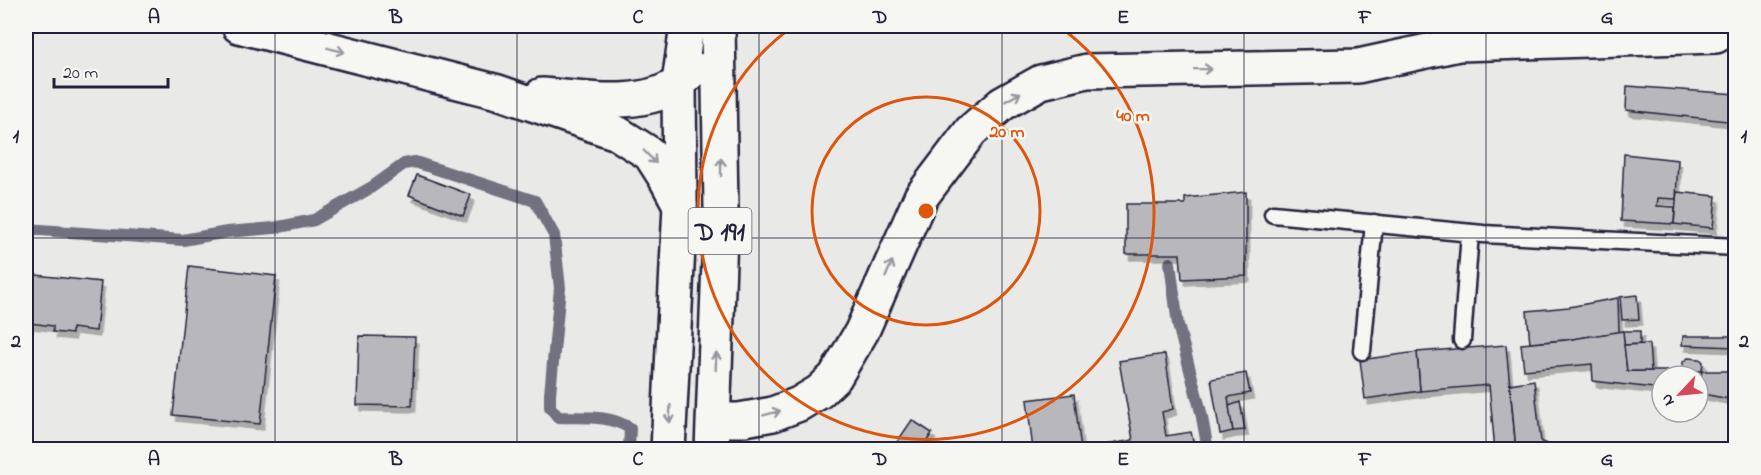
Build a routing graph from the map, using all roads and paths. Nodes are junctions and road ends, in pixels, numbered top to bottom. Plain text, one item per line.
1 (239, 26) edge
2 (687, 26) edge
3 (1579, 26) edge
4 (719, 34) edge
5 (1726, 37) edge
6 (679, 83) junction
7 (498, 92) junction
8 (680, 205) junction
9 (1273, 214) dead end
10 (1374, 223) junction
11 (1470, 233) junction
12 (1736, 247) edge
13 (678, 251) junction
14 (1462, 340) dead end
15 (1362, 351) dead end
16 (713, 435) edge
17 (668, 450) edge

1 -> 7 main road
2 - 6 main road, D 191
3 - 5 main road
4 - 6 main road
16 -> 4 main road, D 191
16 -> 5 main road
6 - 7 main road
6 - 8 main road, D 191
7 -> 8 main road
8 - 13 main road, D 191
9 - 10 lane
10 - 11 lane
10 - 15 lane
11 - 12 lane
11 - 14 lane
13 - 16 main road
13 -> 17 main road, D 191

